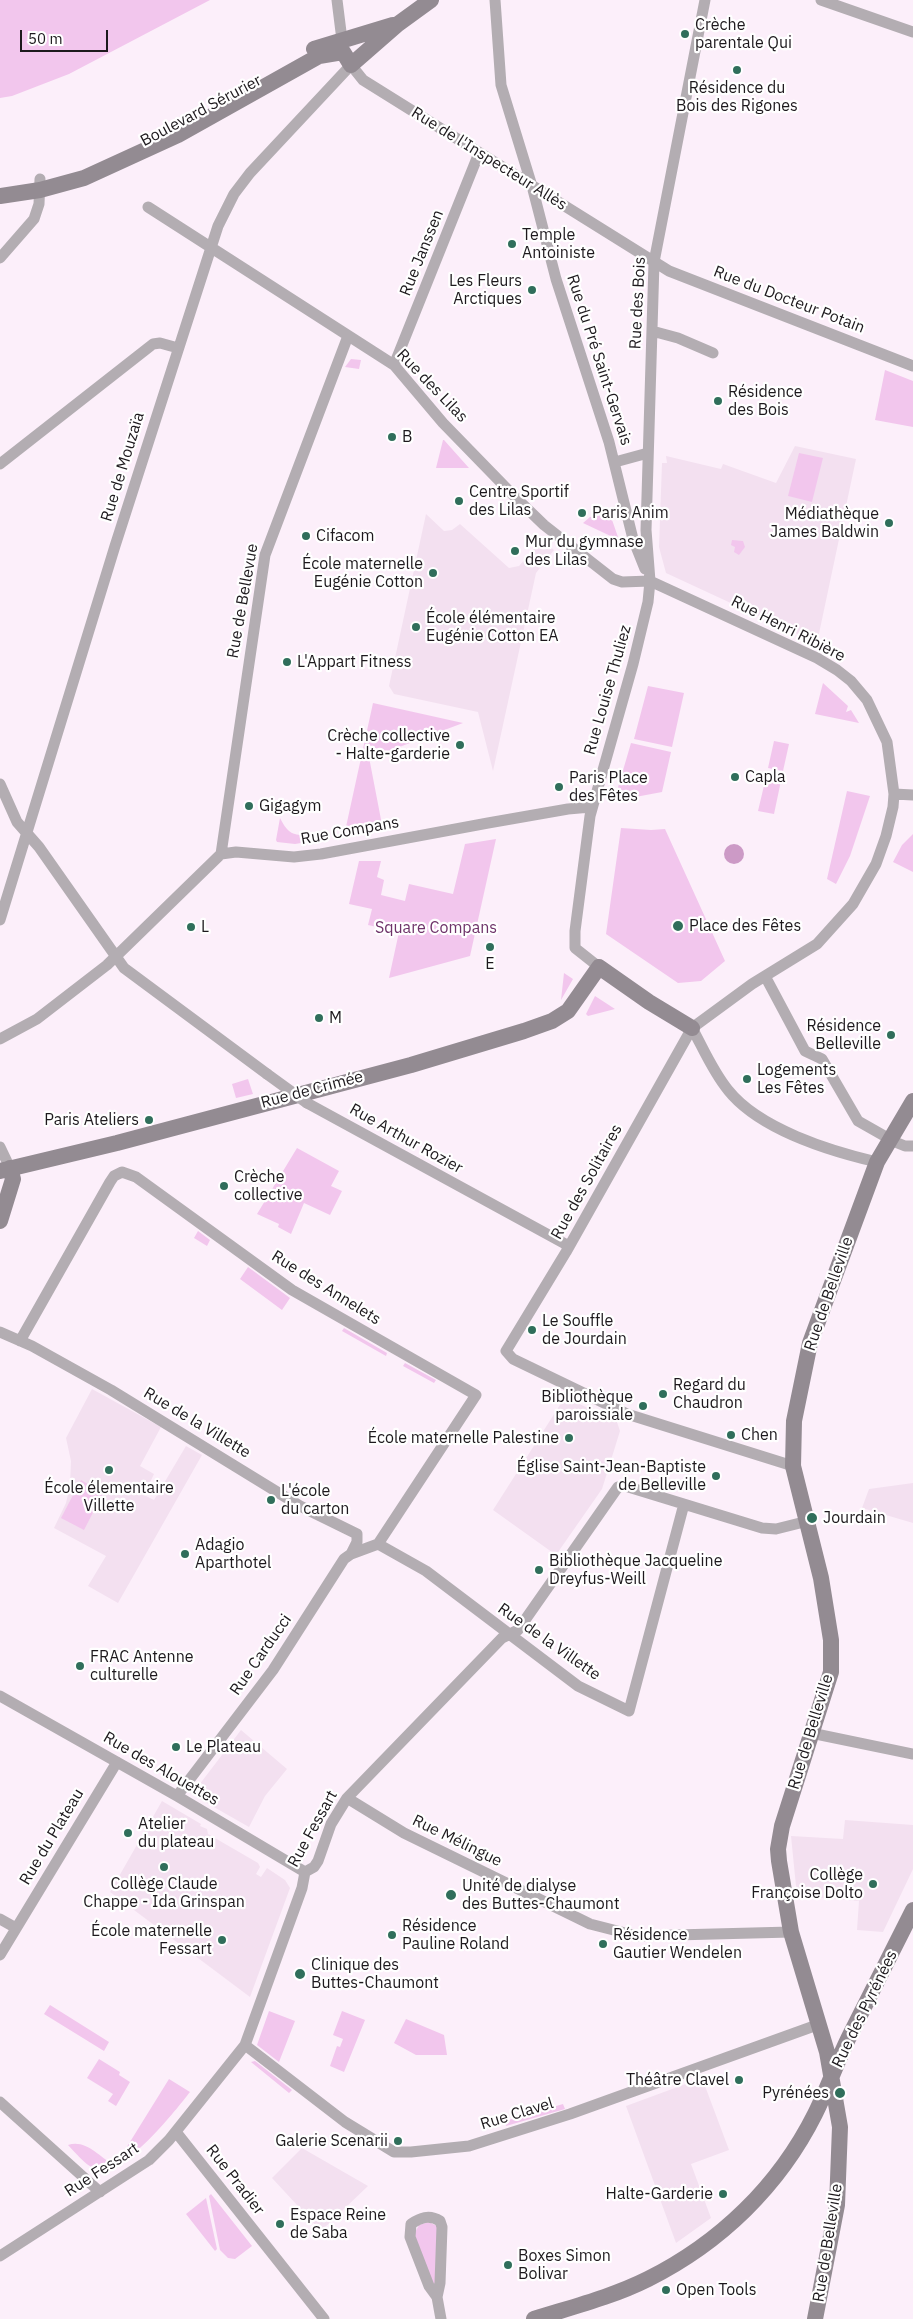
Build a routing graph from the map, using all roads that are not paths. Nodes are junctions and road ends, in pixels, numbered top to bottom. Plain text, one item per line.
1 (337, 0) edge
2 (431, 0) edge
3 (496, 0) edge
4 (705, 0) edge
5 (822, 0) edge
6 (847, 4) edge
7 (398, 24) junction
8 (913, 32) edge
9 (345, 52) junction
10 (479, 153) junction
11 (40, 184) junction
12 (0, 185) edge
13 (532, 186) junction
14 (0, 196) edge
15 (148, 206) dead end
16 (210, 247) junction
17 (0, 258) edge
18 (654, 262) junction
19 (652, 331) junction
20 (348, 336) junction
21 (178, 348) junction
22 (713, 354) dead end
23 (394, 365) junction
24 (913, 366) edge
25 (648, 453) junction
26 (615, 462) junction
27 (0, 464) edge
28 (650, 581) junction
29 (0, 784) edge
30 (894, 794) junction
31 (913, 795) edge
32 (592, 807) junction
33 (27, 834) junction
34 (221, 854) junction
35 (0, 920) edge
36 (116, 957) junction
37 (599, 967) junction
38 (765, 976) junction
39 (692, 1028) junction
40 (0, 1039) edge
41 (913, 1101) edge
42 (890, 1139) junction
43 (913, 1146) edge
44 (0, 1147) edge
45 (877, 1162) junction
46 (5, 1170) edge
47 (0, 1222) edge
48 (570, 1246) junction
49 (0, 1332) edge
50 (20, 1341) junction
51 (793, 1466) junction
52 (684, 1504) junction
53 (808, 1522) junction
54 (378, 1544) junction
55 (351, 1554) junction
56 (510, 1635) junction
57 (0, 1696) edge
58 (811, 1733) junction
59 (913, 1754) edge
60 (117, 1762) junction
61 (177, 1796) junction
62 (347, 1798) junction
63 (305, 1872) junction
64 (913, 1910) edge
65 (0, 1919) edge
66 (16, 1928) junction
67 (791, 1932) junction
68 (0, 1955) edge
69 (817, 2025) junction
70 (245, 2045) junction
71 (831, 2082) junction
72 (0, 2102) edge
73 (176, 2132) junction
74 (100, 2192) junction
75 (0, 2256) edge
76 (437, 2296) junction
77 (324, 2319) edge
78 (441, 2319) edge
79 (534, 2319) edge
80 (815, 2319) edge

1 - 9 street
2 - 7 street, Boulevard Sérurier
3 - 13 street, Rue du Pré Saint-Gervais
4 - 18 street, Rue des Bois
5 - 6 street
6 - 8 street
7 - 9 street, Boulevard Sérurier
7 - 9 street, Boulevard Sérurier
9 - 10 street, Rue de l'Inspecteur Allès
9 - 11 street, Boulevard Sérurier
9 - 16 street, Rue de Mouzaïa
10 - 13 street, Rue de l'Inspecteur Allès
10 - 23 street, Rue Janssen
11 - 12 street, Boulevard Sérurier
11 - 14 street, Boulevard Sérurier
11 - 17 street
13 - 18 street, Rue de l'Inspecteur Allès
13 - 26 street, Rue du Pré Saint-Gervais
15 - 16 street, Rue des Lilas
16 - 20 street, Rue des Lilas
16 - 21 street, Rue de Mouzaïa
18 - 19 street, Rue des Bois
18 - 24 street, Rue du Docteur Potain
19 - 22 street
19 - 25 street, Rue des Bois
20 - 23 street, Rue des Lilas
20 - 34 street, Rue de Bellevue
21 - 27 street
21 - 33 street, Rue de Mouzaïa
23 - 28 street, Rue des Lilas
25 - 26 street
25 - 28 street, Rue des Bois
26 - 28 street, Rue du Pré Saint-Gervais
28 - 30 street, Rue Henri Ribière
28 - 32 street, Rue Louise Thuliez
29 - 33 street, Rue Arthur Rozier
30 - 31 street
30 - 38 street, Rue Henri Ribière
32 - 34 street, Rue Compans
32 - 37 street
33 - 35 street, Rue de Mouzaïa
33 - 36 street, Rue Arthur Rozier
34 - 36 street
36 - 40 street
36 - 48 street, Rue Arthur Rozier, bridge
37 - 39 street
37 - 46 street, Rue de Crimée
38 - 39 street, Rue Henri Ribière
38 - 42 street
39 - 45 street
39 - 48 street, Rue des Solitaires
41 - 42 street, Rue de Belleville
42 - 43 street
42 - 45 street, Rue de Belleville
44 - 46 street
45 - 51 street, Rue de Belleville
46 - 47 street
48 - 51 street, Rue des Solitaires
49 - 50 street, Rue de la Villette
50 - 54 street, Rue des Annelets
50 - 55 street, Rue de la Villette
51 - 53 street, Rue de Belleville
52 - 53 street
52 - 56 street, Rue Fessart
52 - 56 street, Rue de la Villette
53 - 58 street, Rue de Belleville
54 - 55 street, Rue Carducci
54 - 56 street, Rue de la Villette
55 - 61 street, Rue Carducci
56 - 62 street, Rue Fessart
57 - 60 street, Rue des Alouettes
58 - 59 street
58 - 67 street, Rue de Belleville
60 - 61 street, Rue des Alouettes
60 - 66 street, Rue du Plateau
61 - 63 street, Rue des Alouettes
62 - 63 street, Rue Fessart
62 - 67 street, Rue Mélingue
63 - 70 street, Rue Fessart
64 - 71 street, Rue des Pyrénées
65 - 66 street
66 - 68 street, Rue du Plateau
67 - 69 street, Rue de Belleville
69 - 70 street, Rue Clavel
69 - 71 street, Rue de Belleville
70 - 73 street, Rue Fessart
71 - 79 street, Rue des Pyrénées
71 - 80 street, Rue de Belleville
72 - 74 street
73 - 74 street, Rue Fessart
73 - 77 street, Rue Pradier
74 - 75 street, Rue Fessart
76 - 76 street
76 - 78 street

